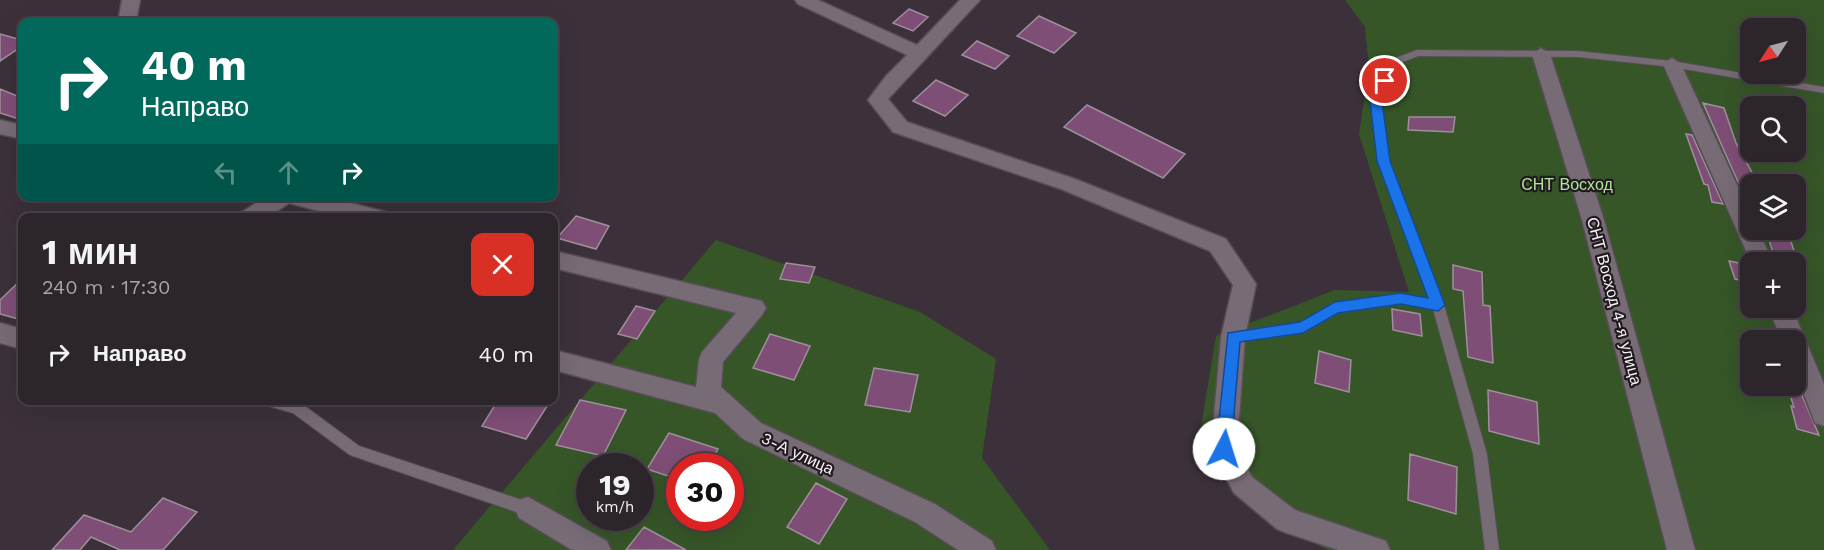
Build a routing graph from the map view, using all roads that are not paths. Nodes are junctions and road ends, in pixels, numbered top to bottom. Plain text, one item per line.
1 (131, 0) edge
2 (804, 0) edge
3 (971, 0) edge
4 (128, 18) edge
5 (920, 54) junction
6 (1540, 54) junction
7 (1672, 64) junction
8 (1820, 89) edge
9 (1824, 102) edge
10 (0, 127) edge
11 (18, 131) edge
12 (276, 201) edge
13 (310, 201) edge
14 (258, 213) edge
15 (358, 213) edge
16 (1757, 252) edge
17 (558, 261) edge
18 (1438, 305) junction
19 (0, 333) edge
20 (1233, 337) junction
21 (18, 338) edge
22 (558, 361) edge
23 (1806, 370) edge
24 (722, 404) junction
25 (286, 405) edge
26 (1824, 416) edge
27 (528, 509) joint
28 (597, 550) edge
29 (982, 550) edge
30 (1376, 550) edge
31 (1492, 550) edge
32 (1681, 550) edge

1 - 4 street
2 - 5 street
3 - 5 street
5 - 20 street
6 - 7 lane
6 - 18 lane
6 - 32 street, СНТ Восход 4-я улица
7 - 8 lane
7 - 16 street
8 - 9 lane
10 - 11 street
12 - 14 street
13 - 15 street
17 - 24 street, 3-А улица
18 - 20 lane
18 - 31 lane
19 - 21 street
20 - 30 street
22 - 24 street
23 - 26 street
24 - 29 street, 3-А улица
25 - 27 lane
27 - 28 street

